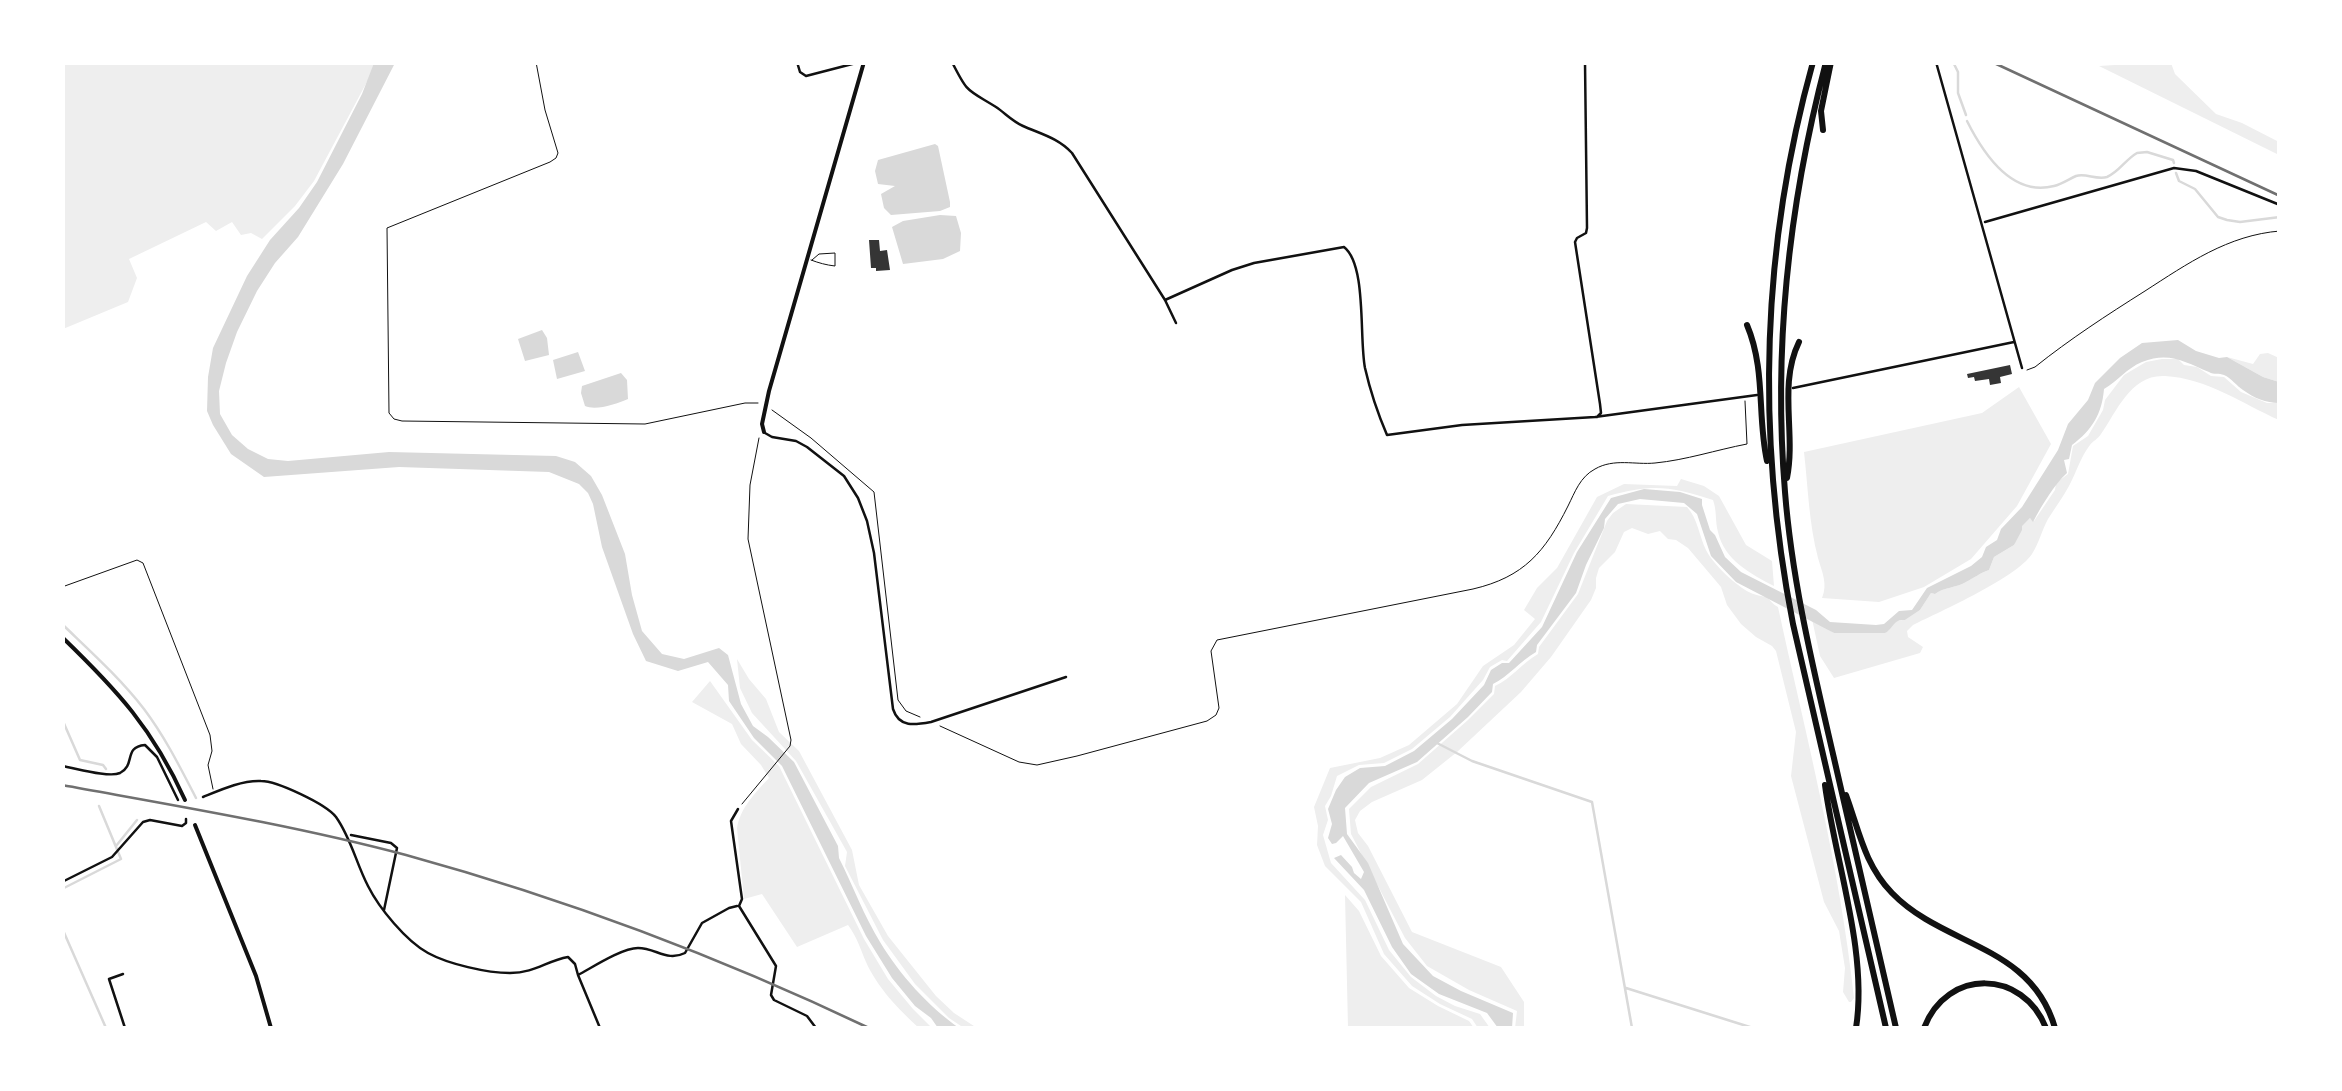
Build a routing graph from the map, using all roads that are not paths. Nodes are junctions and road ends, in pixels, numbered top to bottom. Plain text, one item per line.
1 (798, 62) edge
2 (862, 62) edge
3 (952, 62) edge
4 (1585, 62) edge
5 (1813, 62) edge
6 (1828, 62) edge
7 (1936, 62) edge
8 (1824, 130) dead end
9 (2280, 205) edge
10 (1982, 223) junction
11 (1165, 300) junction
12 (1176, 323) dead end
13 (1747, 325) dead end
14 (1799, 342) dead end
15 (2015, 342) junction
16 (2022, 368) road end
17 (1793, 388) dead end
18 (1757, 395) dead end
19 (1595, 417) junction
20 (764, 432) joint
21 (1771, 478) junction
22 (1785, 489) junction
23 (62, 587) edge
24 (62, 638) edge
25 (1066, 677) dead end
26 (1820, 744) junction
27 (62, 766) edge
28 (1836, 766) junction
29 (214, 792) junction
30 (203, 797) dead end
31 (181, 800) joint
32 (738, 809) road end
33 (186, 819) dead end
34 (195, 825) dead end
35 (348, 834) junction
36 (62, 882) edge
37 (739, 906) junction
38 (384, 911) junction
39 (123, 974) dead end
40 (578, 975) junction
41 (124, 1028) edge
42 (271, 1028) edge
43 (600, 1028) edge
44 (816, 1028) edge
45 (1856, 1028) edge
46 (1886, 1028) edge
47 (1896, 1028) edge
48 (1924, 1028) edge
49 (2046, 1028) edge
50 (2055, 1028) edge

1 - 2 street
2 - 20 main road
3 - 11 street
4 - 19 street
5 - 21 highway
6 - 8 highway
6 - 22 highway
7 - 10 street
9 - 10 street
10 - 15 street
11 - 12 street
11 - 19 street
13 - 21 highway
14 - 22 highway
15 - 16 street
15 - 17 street
18 - 19 street
20 - 25 street
21 - 26 highway
22 - 28 highway
23 - 29 lane
24 - 31 main road
26 - 45 highway
26 - 46 highway
27 - 31 street
28 - 47 highway
28 - 50 highway
29 - 30 street
29 - 35 street
32 - 37 street
33 - 36 street
34 - 42 main road
35 - 38 street
35 - 38 street
37 - 40 street
37 - 44 street
38 - 40 street
39 - 41 street
40 - 43 street
48 - 49 highway

